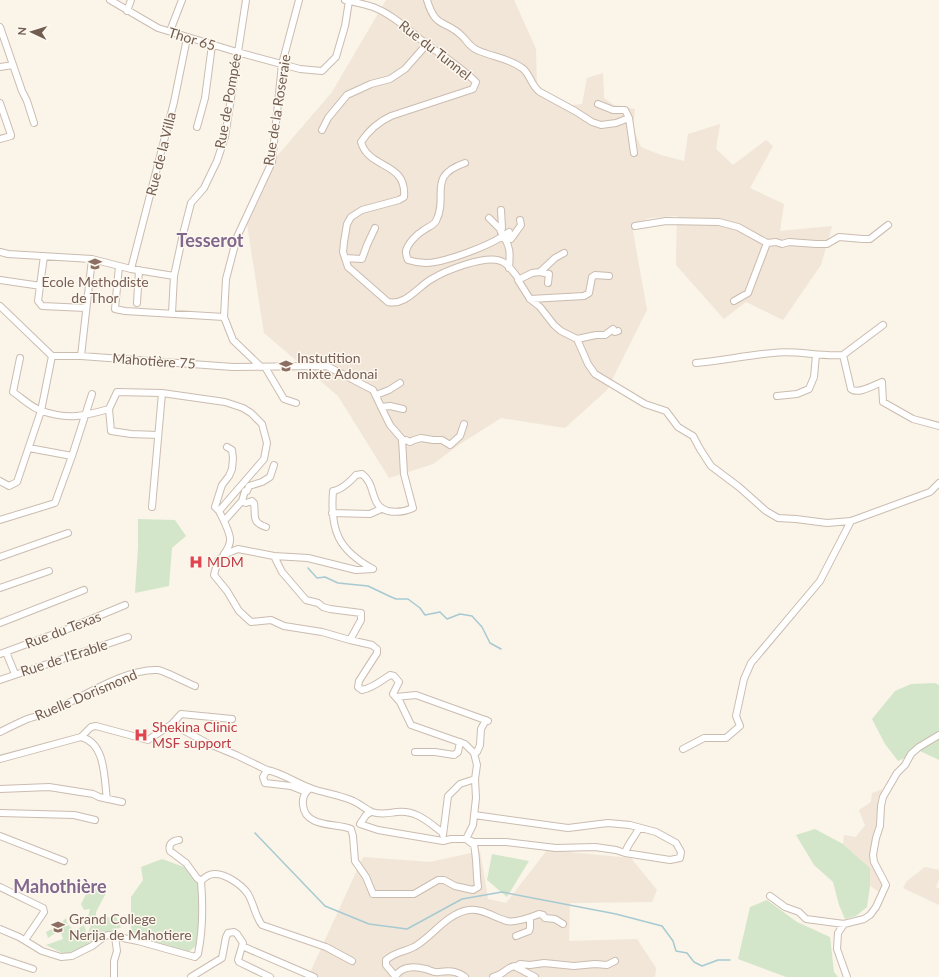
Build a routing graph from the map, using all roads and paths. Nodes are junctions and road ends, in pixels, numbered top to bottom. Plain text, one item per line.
1 (110, 0) edge
2 (131, 0) edge
3 (182, 0) edge
4 (246, 0) edge
5 (299, 0) edge
6 (347, 0) edge
7 (427, 0) edge
8 (126, 11) junction
9 (0, 27) edge
10 (170, 31) junction
11 (187, 38) junction
12 (427, 44) junction
13 (212, 45) junction
14 (237, 52) junction
15 (282, 64) junction
16 (13, 65) junction
17 (0, 67) edge
18 (0, 103) edge
19 (598, 104) dead end
20 (629, 118) junction
21 (34, 124) dead end
22 (197, 127) dead end
23 (322, 130) dead end
24 (0, 139) edge
25 (634, 153) dead end
26 (465, 163) dead end
27 (501, 210) dead end
28 (489, 218) dead end
29 (520, 220) dead end
30 (888, 225) dead end
31 (635, 226) dead end
32 (375, 228) dead end
33 (502, 234) junction
34 (510, 242) junction
35 (767, 243) junction
36 (0, 252) edge
37 (564, 253) dead end
38 (44, 256) junction
39 (345, 258) junction
40 (92, 259) junction
41 (119, 266) junction
42 (509, 268) junction
43 (131, 269) junction
44 (139, 270) junction
45 (540, 272) junction
46 (174, 276) junction
47 (609, 276) dead end
48 (0, 280) edge
49 (518, 280) junction
50 (548, 283) dead end
51 (41, 286) junction
52 (530, 298) junction
53 (734, 301) dead end
54 (137, 303) dead end
55 (0, 306) edge
56 (86, 308) junction
57 (172, 313) junction
58 (224, 317) junction
59 (883, 325) dead end
60 (618, 331) dead end
61 (577, 339) junction
62 (816, 355) junction
63 (843, 355) junction
64 (52, 356) junction
65 (81, 356) junction
66 (20, 358) dead end
67 (696, 363) dead end
68 (263, 367) junction
69 (400, 383) dead end
70 (162, 393) junction
71 (92, 394) dead end
72 (376, 395) junction
73 (777, 396) dead end
74 (296, 403) dead end
75 (381, 407) junction
76 (109, 409) junction
77 (403, 409) dead end
78 (41, 411) junction
79 (85, 416) junction
80 (464, 424) dead end
81 (939, 426) edge
82 (158, 435) junction
83 (402, 442) junction
84 (227, 447) dead end
85 (29, 448) junction
86 (72, 456) junction
87 (274, 465) dead end
88 (0, 481) edge
89 (939, 483) edge
90 (242, 501) junction
91 (152, 507) dead end
92 (381, 509) junction
93 (219, 511) junction
94 (332, 514) junction
95 (0, 520) edge
96 (851, 521) junction
97 (224, 522) junction
98 (266, 528) dead end
99 (68, 533) dead end
100 (231, 537) junction
101 (238, 548) junction
102 (223, 556) junction
103 (274, 556) junction
104 (0, 557) edge
105 (49, 571) dead end
106 (0, 588) edge
107 (84, 590) dead end
108 (125, 605) dead end
109 (0, 623) edge
110 (128, 637) dead end
111 (350, 640) junction
112 (3, 653) edge
113 (15, 674) junction
114 (0, 680) edge
115 (195, 686) dead end
116 (396, 697) junction
117 (232, 719) dead end
118 (172, 724) junction
119 (0, 732) edge
120 (939, 735) edge
121 (81, 737) junction
122 (460, 742) junction
123 (683, 749) dead end
124 (414, 752) dead end
125 (474, 753) junction
126 (0, 759) edge
127 (267, 770) junction
128 (475, 779) junction
129 (0, 789) edge
130 (308, 790) junction
131 (107, 799) junction
132 (122, 802) dead end
133 (371, 812) junction
134 (0, 813) edge
135 (474, 815) junction
136 (95, 820) dead end
137 (360, 824) junction
138 (639, 828) junction
139 (351, 829) junction
140 (443, 833) junction
141 (0, 836) edge
142 (466, 839) junction
143 (179, 840) dead end
144 (443, 841) junction
145 (625, 853) junction
146 (64, 861) dead end
147 (200, 880) junction
148 (0, 887) edge
149 (770, 896) dead end
150 (530, 918) junction
151 (563, 924) dead end
152 (844, 924) junction
153 (0, 929) edge
154 (516, 936) dead end
155 (115, 937) junction
156 (25, 940) junction
157 (242, 946) junction
158 (0, 958) edge
159 (352, 961) dead end
160 (615, 961) dead end
161 (516, 967) junction
162 (33, 969) dead end
163 (114, 977) edge
164 (191, 977) edge
165 (270, 977) edge
166 (314, 977) edge
167 (395, 977) edge
168 (465, 977) edge
169 (493, 977) edge
170 (535, 977) edge
171 (847, 977) edge

1 - 8 street, Thor 65
2 - 8 street
3 - 10 street
4 - 14 street, Rue de Pompée
5 - 15 street, Rue de la Roseraie
6 - 12 street, Rue du Tunnel
6 - 15 street, Thor 65
7 - 20 street
8 - 10 street, Thor 65
9 - 16 street
10 - 11 street, Thor 65
11 - 13 street, Thor 65
11 - 43 street, Rue de la Villa
12 - 23 street
12 - 39 street, Rue du Tunnel
13 - 14 street, Thor 65
13 - 22 street
14 - 15 street, Thor 65
14 - 46 street, Rue de Pompée
15 - 58 street, Rue de la Roseraie
16 - 17 street
16 - 21 street
18 - 24 street
19 - 20 street
20 - 25 street
26 - 33 street
27 - 33 street
28 - 33 street
29 - 34 street
30 - 35 street
31 - 35 street
32 - 39 street
33 - 34 street
34 - 42 street
35 - 53 street
36 - 38 street
37 - 45 street
38 - 40 street
38 - 51 street
39 - 42 street
40 - 41 street
40 - 56 street
41 - 43 street
41 - 57 street
42 - 49 street
43 - 44 street
44 - 46 street
44 - 54 street
45 - 49 street
45 - 50 street
46 - 57 street, Rue de Pompée
47 - 52 street
48 - 51 street
49 - 52 street
51 - 56 street
52 - 61 street
55 - 64 street
56 - 65 street
57 - 58 street
58 - 68 street, Rue de la Roseraie
59 - 63 street
60 - 61 street
61 - 96 street
62 - 63 street
62 - 67 street
62 - 73 street
63 - 81 street
64 - 65 street, Mahotière 75
64 - 78 street
65 - 68 street, Mahotière 75
66 - 78 street
68 - 72 street, Mahotière 75
68 - 74 street, Rue de la Roseraie
69 - 72 street
70 - 76 street
70 - 82 street
70 - 93 street
71 - 79 street
72 - 75 street
75 - 77 street
75 - 83 street
76 - 79 street
76 - 82 street
78 - 79 street
78 - 85 street
79 - 86 street
80 - 83 street
82 - 91 street
83 - 92 street
84 - 93 street
85 - 86 street
85 - 88 street
86 - 95 street
87 - 90 street
89 - 96 street
90 - 97 street
90 - 98 street
92 - 94 street
92 - 94 street
93 - 97 street
94 - 103 street
96 - 123 street
97 - 100 street
99 - 104 street
100 - 101 street
100 - 102 street
101 - 102 street
101 - 103 street
102 - 111 street
103 - 111 street
105 - 106 street
107 - 109 street
108 - 112 street, Rue du Texas
110 - 113 street, Rue de l'Erable
111 - 116 street
112 - 113 street
113 - 114 street, Rue de l'Erable
115 - 119 street, Ruelle Dorismond
116 - 122 street
116 - 125 street
117 - 118 street
118 - 121 street
118 - 127 street
120 - 152 street
121 - 126 street
121 - 131 street
122 - 124 street
122 - 125 street
125 - 128 street
127 - 130 street
127 - 130 street
128 - 135 street
128 - 140 street
129 - 131 street
130 - 133 street
130 - 139 street
131 - 132 street
133 - 137 street
133 - 140 street
134 - 136 street
135 - 138 street
135 - 142 street
137 - 139 street
137 - 144 street
138 - 145 street
138 - 145 street
139 - 142 street
140 - 144 street
141 - 146 street
142 - 144 street
142 - 145 street
143 - 147 street
147 - 155 street
147 - 159 street
148 - 156 street
149 - 152 street
150 - 151 street
150 - 154 street
150 - 167 street
152 - 171 street
153 - 156 street
155 - 156 street
155 - 163 street
157 - 164 street
157 - 165 street
157 - 166 street
158 - 162 street
160 - 161 street
161 - 169 street
161 - 170 street
167 - 168 street

